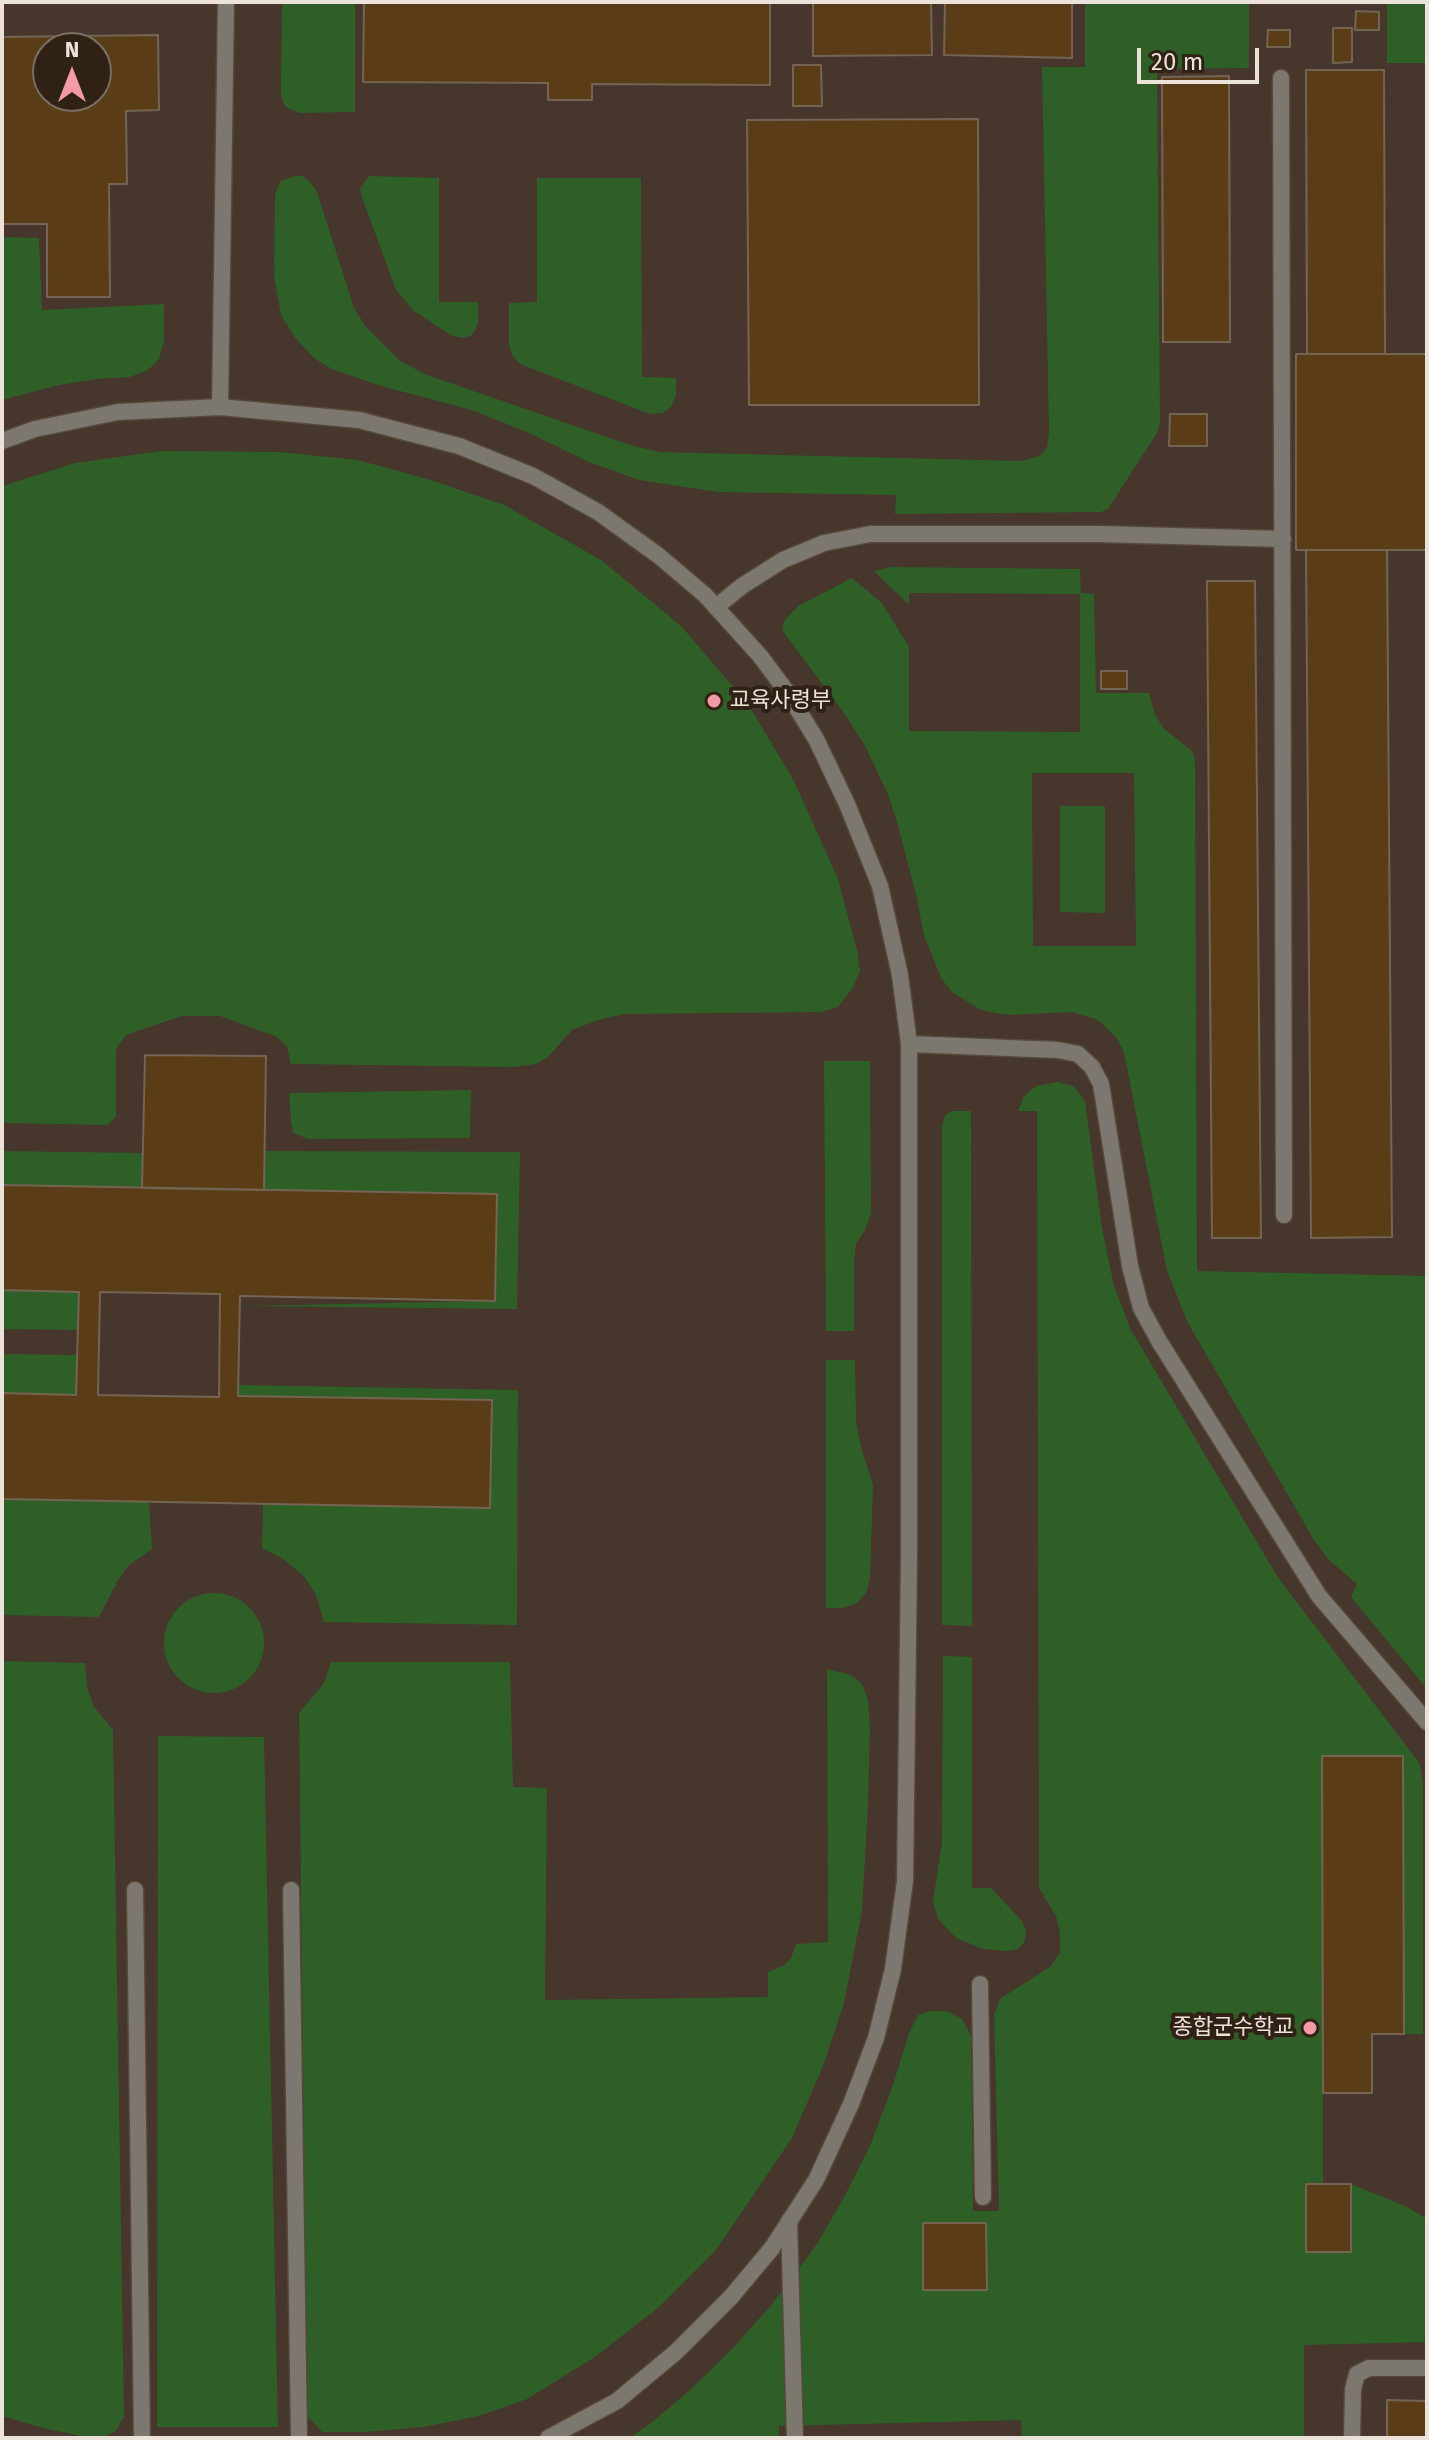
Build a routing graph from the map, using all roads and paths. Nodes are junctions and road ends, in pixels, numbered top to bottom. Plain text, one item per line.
1 (226, 2) edge
2 (1281, 78) dead end
3 (220, 407) junction
4 (2, 441) edge
5 (1283, 539) junction
6 (716, 607) junction
7 (909, 1044) junction
8 (1284, 1215) dead end
9 (1427, 1722) edge
10 (135, 1890) dead end
11 (291, 1890) dead end
12 (980, 1984) dead end
13 (983, 2197) dead end
14 (789, 2221) junction
15 (1427, 2368) edge
16 (142, 2438) edge
17 (299, 2438) edge
18 (548, 2438) edge
19 (795, 2438) edge
20 (1352, 2438) edge

1 - 3 street
2 - 5 street
3 - 4 street
3 - 6 street
5 - 6 street
5 - 8 street
6 - 7 street
7 - 9 street
7 - 14 street
10 - 16 street
11 - 17 street
12 - 13 street
14 - 18 street
14 - 19 street
15 - 20 street

